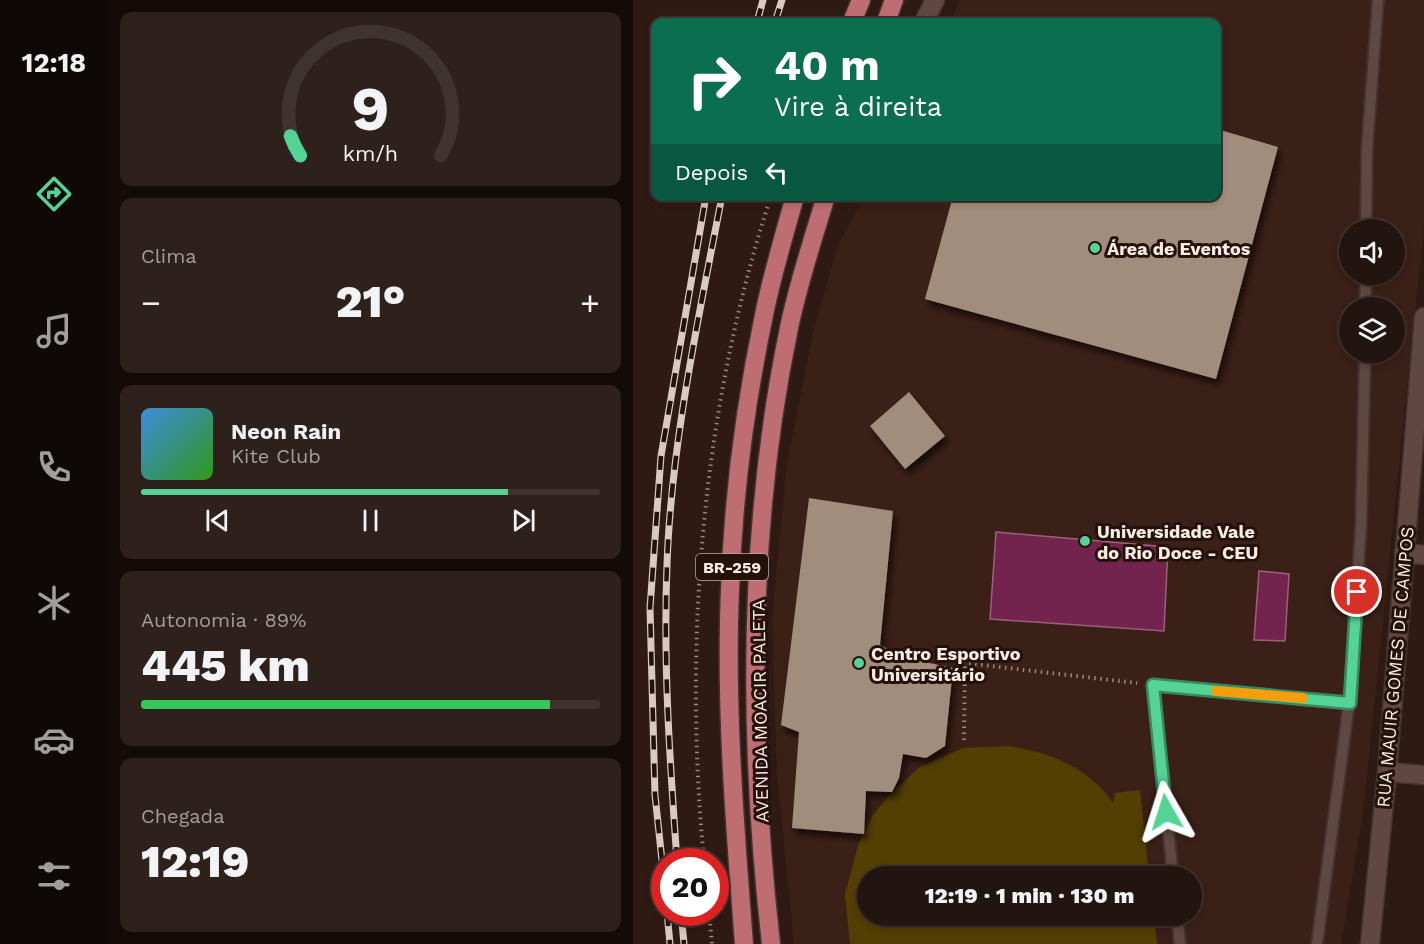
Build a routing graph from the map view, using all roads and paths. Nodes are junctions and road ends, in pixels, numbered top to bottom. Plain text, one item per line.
1 (861, 0) edge
2 (894, 0) edge
3 (935, 0) edge
4 (1378, 0) edge
5 (854, 18) edge
6 (887, 18) edge
7 (926, 18) edge
8 (794, 201) edge
9 (825, 201) edge
10 (1366, 219) edge
11 (1424, 317) edge
12 (1365, 363) edge
13 (1422, 368) edge
14 (1404, 553) junction
15 (1424, 555) edge
16 (944, 648) dead end
17 (966, 663) junction
18 (1153, 685) junction
19 (1350, 703) junction
20 (964, 740) dead end
21 (1387, 772) junction
22 (1424, 775) edge
23 (1172, 866) edge
24 (710, 926) edge
25 (1178, 926) edge
26 (712, 944) edge
27 (744, 944) edge
28 (771, 944) edge
29 (1180, 944) edge
30 (1317, 944) edge
31 (1370, 944) edge

1 - 5 main road
2 - 6 main road
3 - 7 street
4 - 10 lane
8 - 27 main road, AVENIDA MOACIR PALETA / BR-259
9 - 28 main road, AVENIDA MOACIR PALETA / BR-259
11 - 13 street, RUA MAUIR GOMES DE CAMPOS
12 - 19 lane
13 - 14 street, RUA MAUIR GOMES DE CAMPOS
14 - 15 street
14 - 21 street, RUA MAUIR GOMES DE CAMPOS
16 - 17 path
17 - 18 path
17 - 20 path
18 - 19 lane
18 - 23 lane
19 - 30 lane
21 - 22 street
21 - 31 street, RUA MAUIR GOMES DE CAMPOS
24 - 26 path
25 - 29 lane

